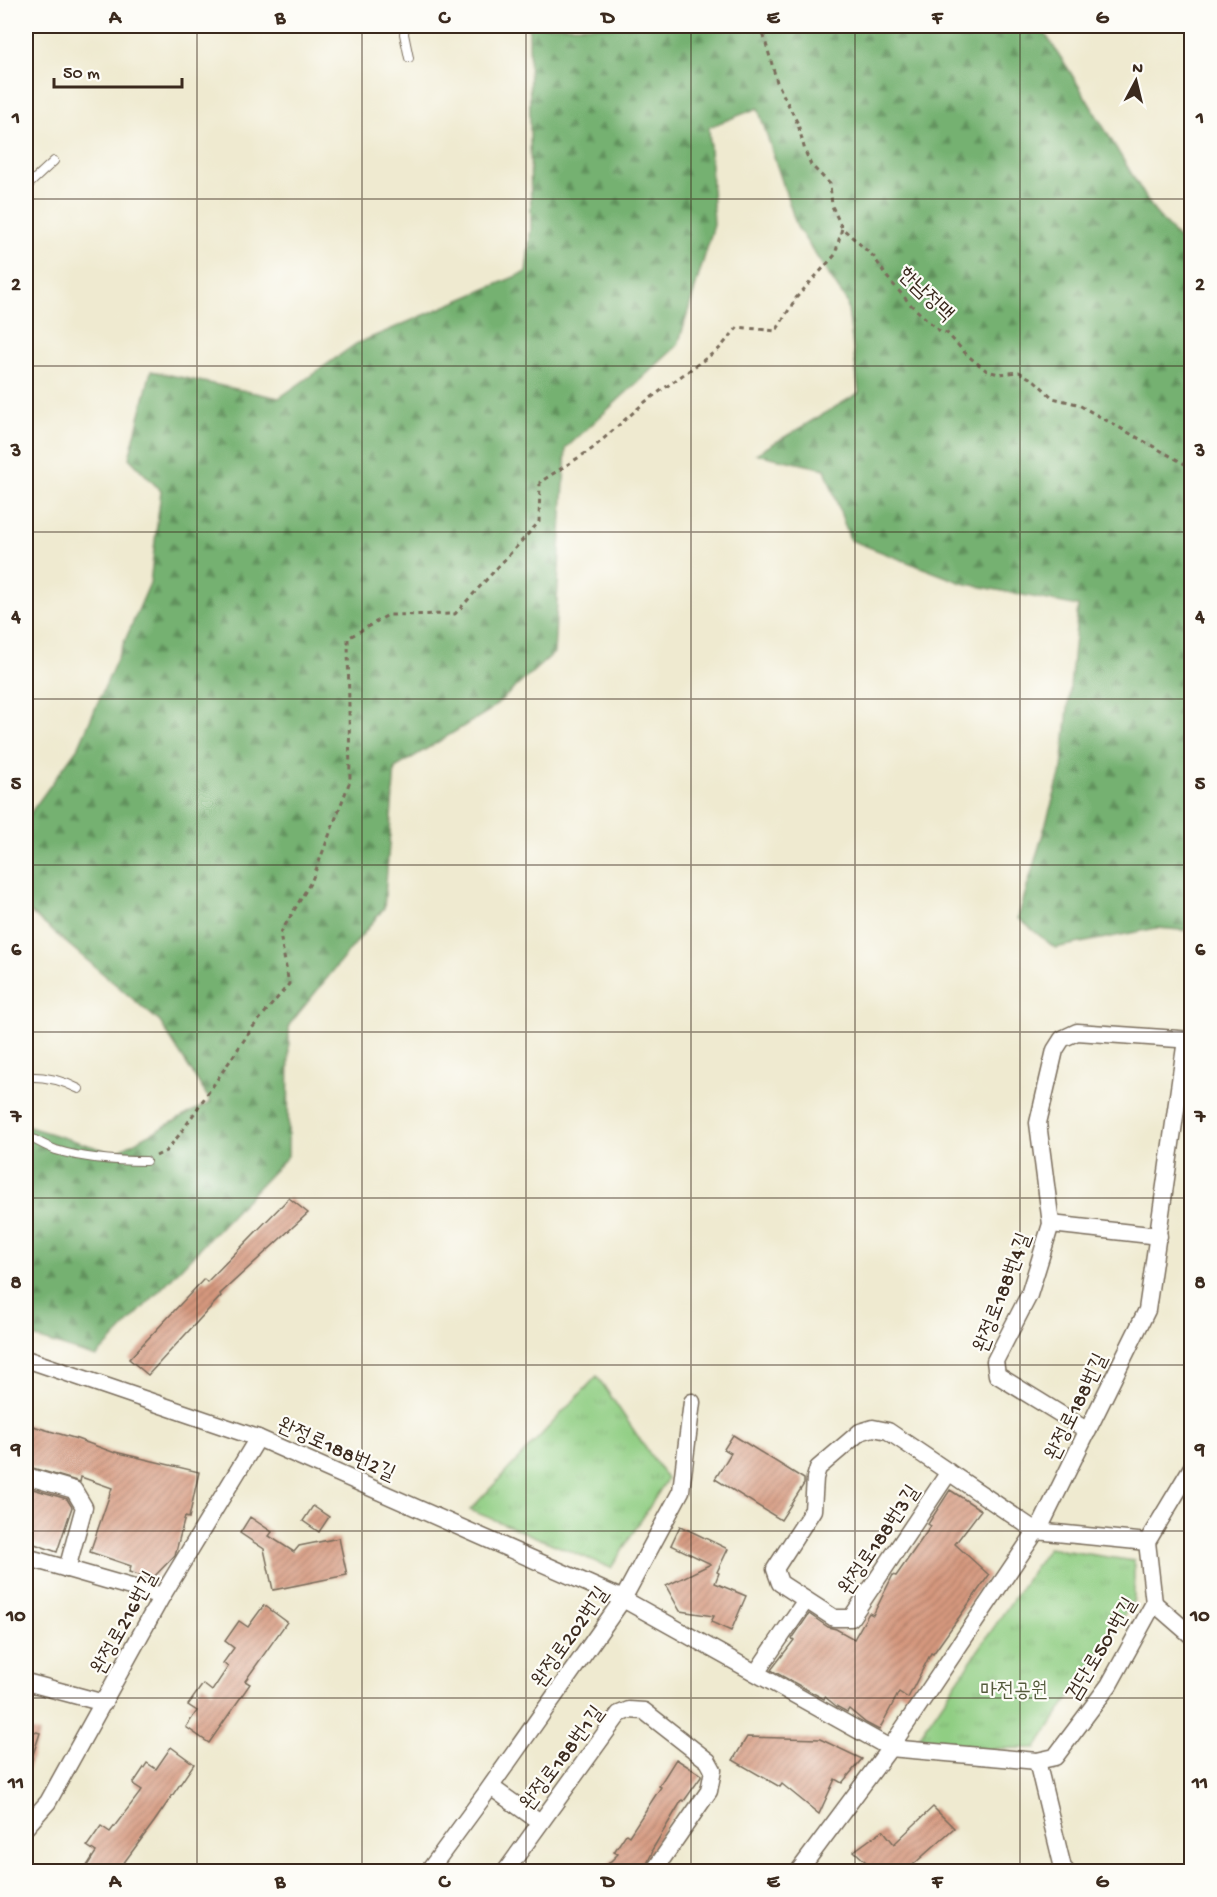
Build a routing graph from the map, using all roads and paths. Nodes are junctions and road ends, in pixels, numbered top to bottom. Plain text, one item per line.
1 (405, 26) edge
2 (761, 26) edge
3 (409, 58) dead end
4 (54, 161) dead end
5 (26, 187) edge
6 (842, 228) junction
7 (1191, 468) edge
8 (1189, 1040) edge
9 (26, 1077) edge
10 (79, 1089) dead end
11 (26, 1135) edge
12 (146, 1161) joint
13 (1051, 1224) junction
14 (1159, 1236) junction
15 (26, 1359) edge
16 (692, 1402) dead end
17 (1088, 1431) junction
18 (258, 1438) junction
19 (1191, 1467) edge
20 (950, 1472) junction
21 (26, 1476) edge
22 (1036, 1531) junction
23 (1147, 1542) junction
24 (26, 1557) edge
25 (67, 1569) junction
26 (162, 1596) junction
27 (623, 1599) junction
28 (806, 1600) junction
29 (1154, 1602) junction
30 (1191, 1636) edge
31 (756, 1673) junction
32 (26, 1682) edge
33 (104, 1703) junction
34 (890, 1748) junction
35 (1037, 1761) junction
36 (491, 1787) junction
37 (540, 1822) junction
38 (26, 1827) edge
39 (428, 1872) edge
40 (505, 1872) edge
41 (653, 1872) edge
42 (798, 1872) edge
43 (1067, 1872) edge

1 - 3 lane
2 - 6 path, 한남정맥
4 - 5 lane
6 - 7 path, 한남정맥
6 - 12 path
8 - 13 street, 완정로188번4길
8 - 14 street, 완정로188번길
9 - 10 lane
11 - 12 lane
13 - 14 street
13 - 17 street, 완정로188번4길
14 - 17 street, 완정로188번길
15 - 18 street, 완정로188번2길
16 - 27 street, 완정로202번길
17 - 22 street, 완정로188번길
18 - 26 street, 완정로216번길
18 - 27 street, 완정로188번2길
19 - 23 street
20 - 22 street, 완정로188번3길
20 - 28 street, 완정로188번3길
20 - 28 street, 완정로188번3길
21 - 25 street
22 - 23 street
22 - 34 street, 완정로188번길
23 - 29 street, 검단로501번길
24 - 25 street
25 - 26 street
26 - 33 street, 완정로216번길
27 - 31 street
27 - 36 street, 완정로202번길
28 - 31 street, 완정로188번3길
29 - 30 street
29 - 35 street, 검단로501번길
31 - 34 street
32 - 33 street
33 - 38 street, 완정로216번길
34 - 35 street
34 - 42 street, 완정로188번길
35 - 43 street
36 - 37 street
36 - 39 street, 완정로202번길
37 - 40 street, 완정로188번1길
37 - 41 street, 완정로188번1길

